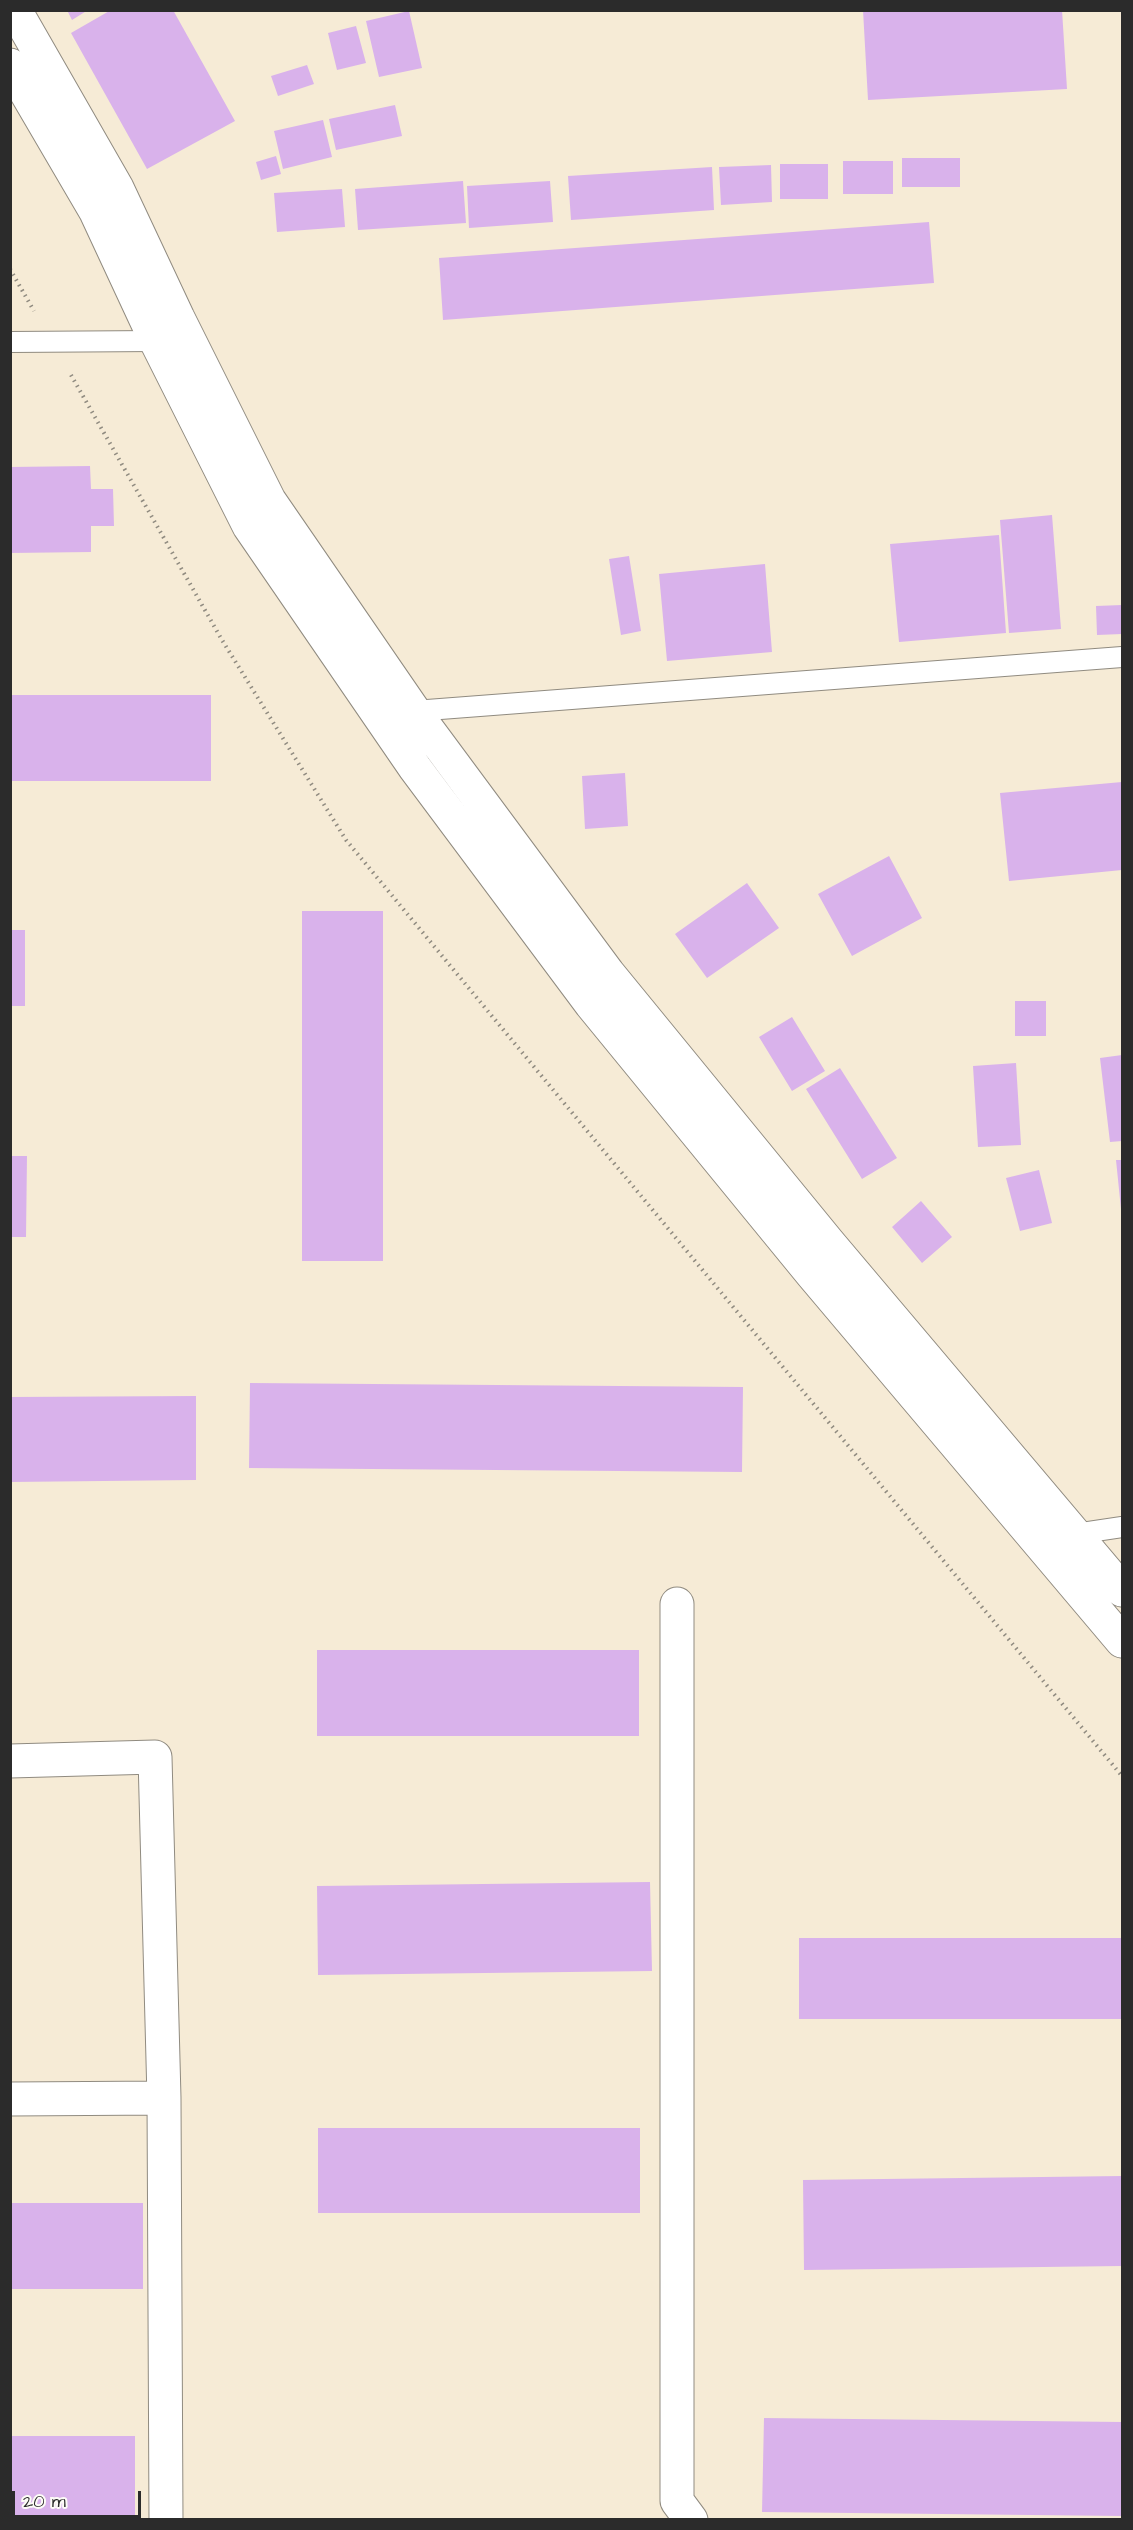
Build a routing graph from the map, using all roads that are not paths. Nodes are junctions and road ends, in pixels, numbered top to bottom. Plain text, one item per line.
1 (15, 10) edge
2 (10, 65) edge
3 (156, 341) junction
4 (10, 342) edge
5 (1122, 657) edge
6 (414, 711) junction
7 (1122, 1527) edge
8 (1075, 1534) junction
9 (1122, 1590) edge
10 (677, 1604) dead end
11 (1122, 1641) edge
12 (10, 1761) edge
13 (164, 2098) junction
14 (10, 2099) edge
15 (166, 2520) edge
16 (691, 2520) edge

1 - 6 main road
2 - 3 main road
3 - 4 lane
3 - 11 main road
5 - 6 lane
6 - 8 main road
7 - 8 lane
8 - 9 main road
10 - 16 main road
12 - 13 main road
13 - 14 main road
13 - 15 main road

